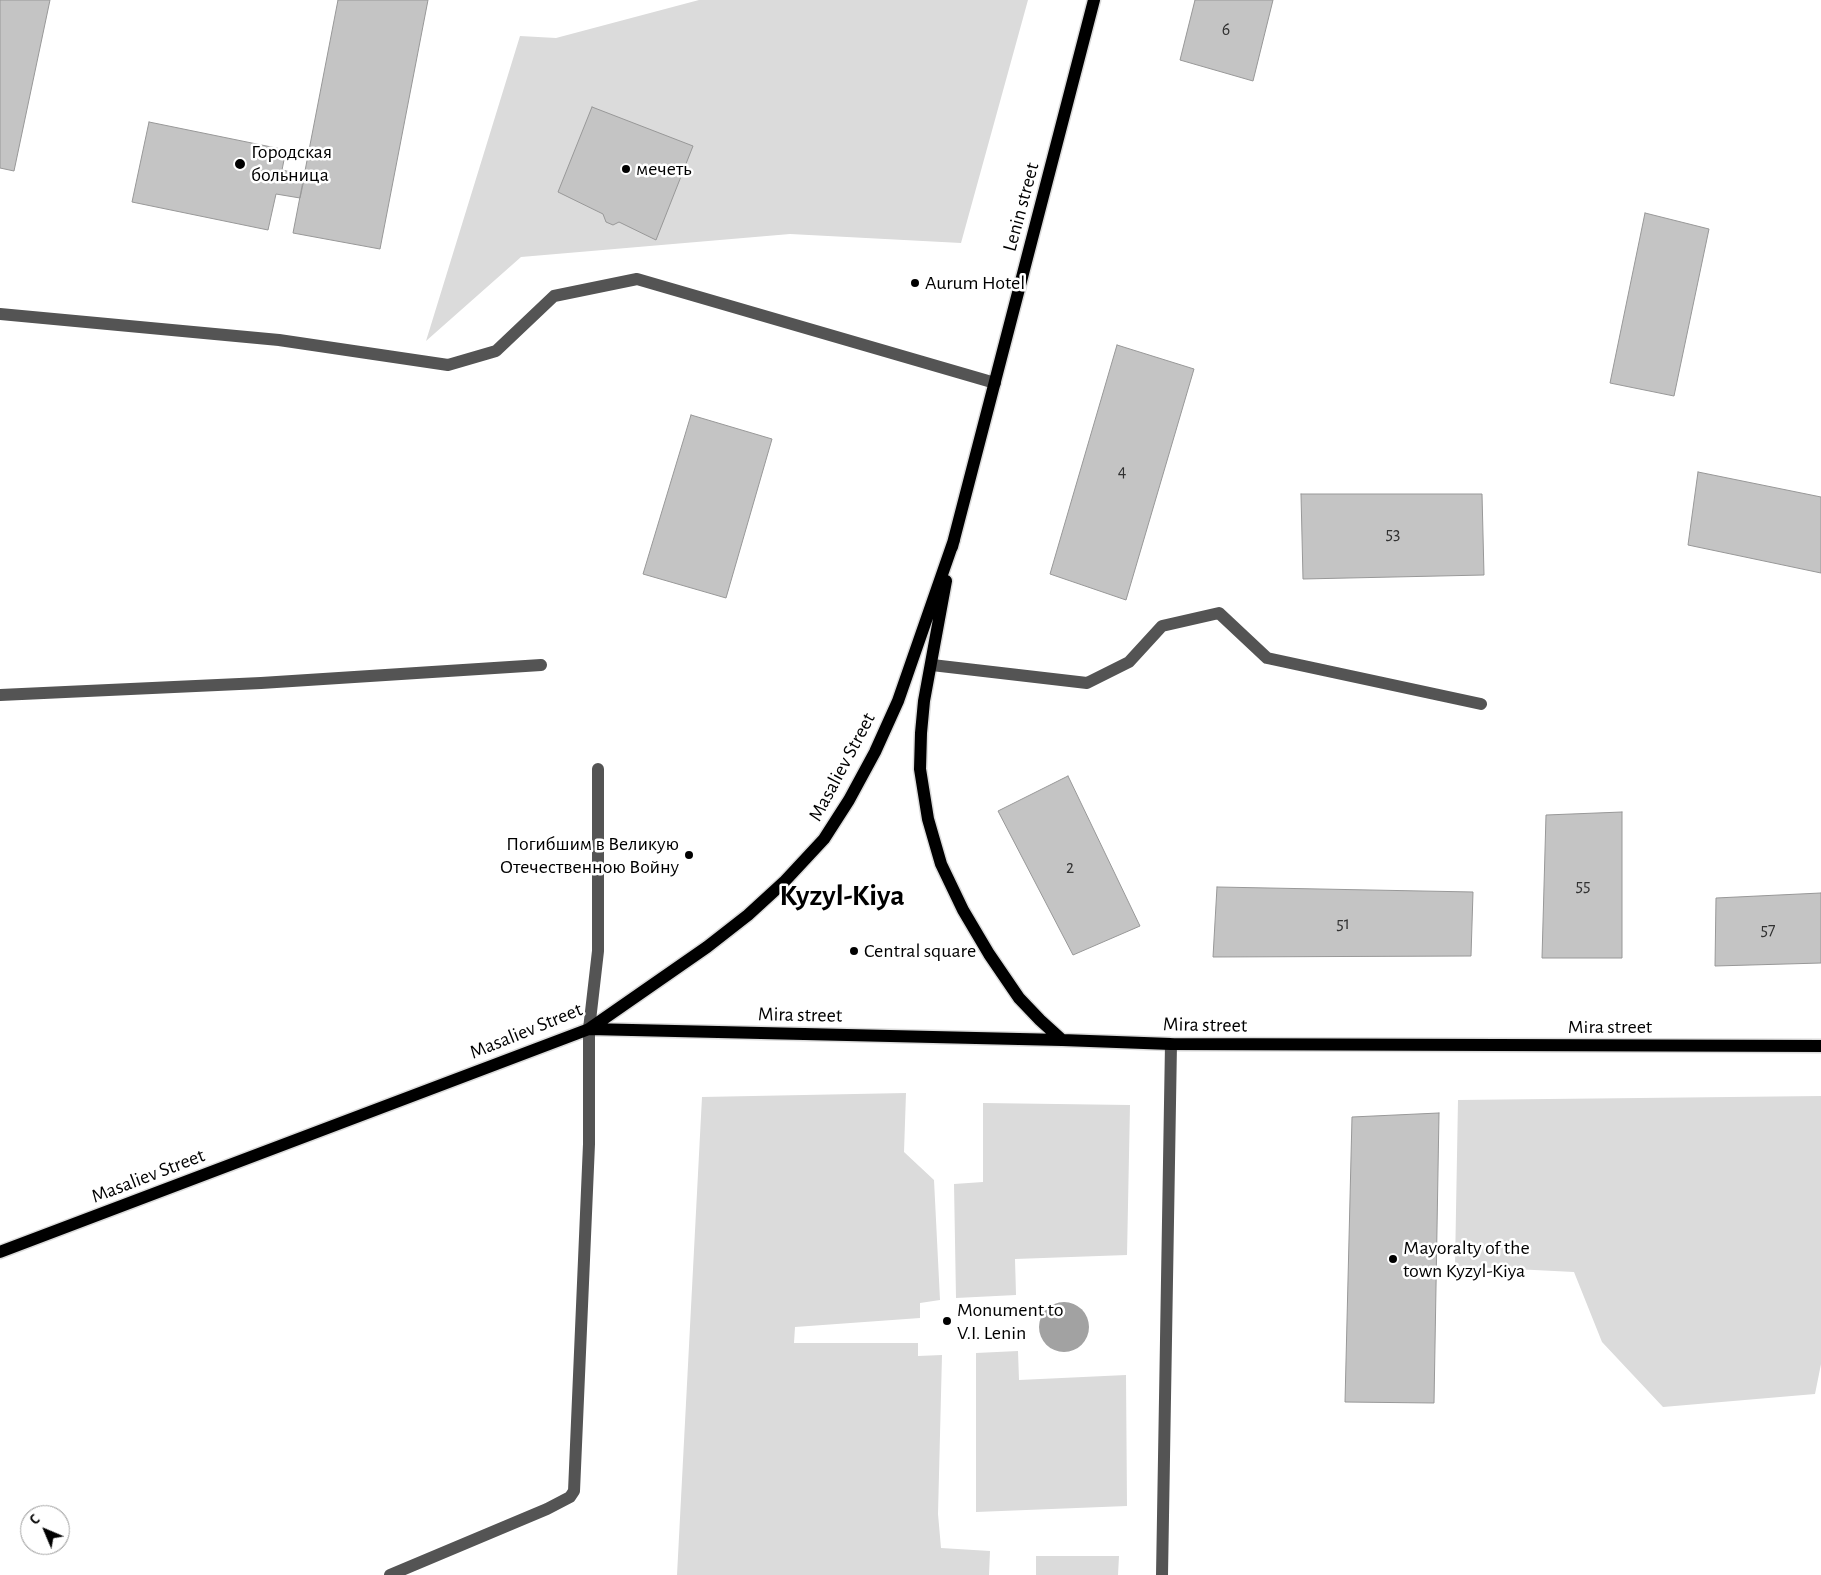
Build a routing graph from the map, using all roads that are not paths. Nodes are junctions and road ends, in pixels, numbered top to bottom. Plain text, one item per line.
1 (1094, 0) edge
2 (0, 314) edge
3 (995, 383) junction
4 (954, 540) junction
5 (541, 665) dead end
6 (932, 665) junction
7 (0, 695) edge
8 (1481, 704) dead end
9 (598, 770) dead end
10 (588, 1029) junction
11 (1062, 1040) junction
12 (1171, 1044) junction
13 (1821, 1046) edge
14 (0, 1252) edge
15 (390, 1575) edge
16 (1162, 1575) edge

1 - 3 main road, Lenin street
2 - 3 street
3 - 4 main road, Lenin street
4 - 6 main road
4 - 10 main road, Masaliev Street
5 - 7 street
6 - 8 street
6 - 11 main road
9 - 10 street
10 - 11 main road, Mira street
10 - 14 main road, Masaliev Street
10 - 15 street
11 - 12 main road, Mira street
12 - 13 main road, Mira street
12 - 16 street

